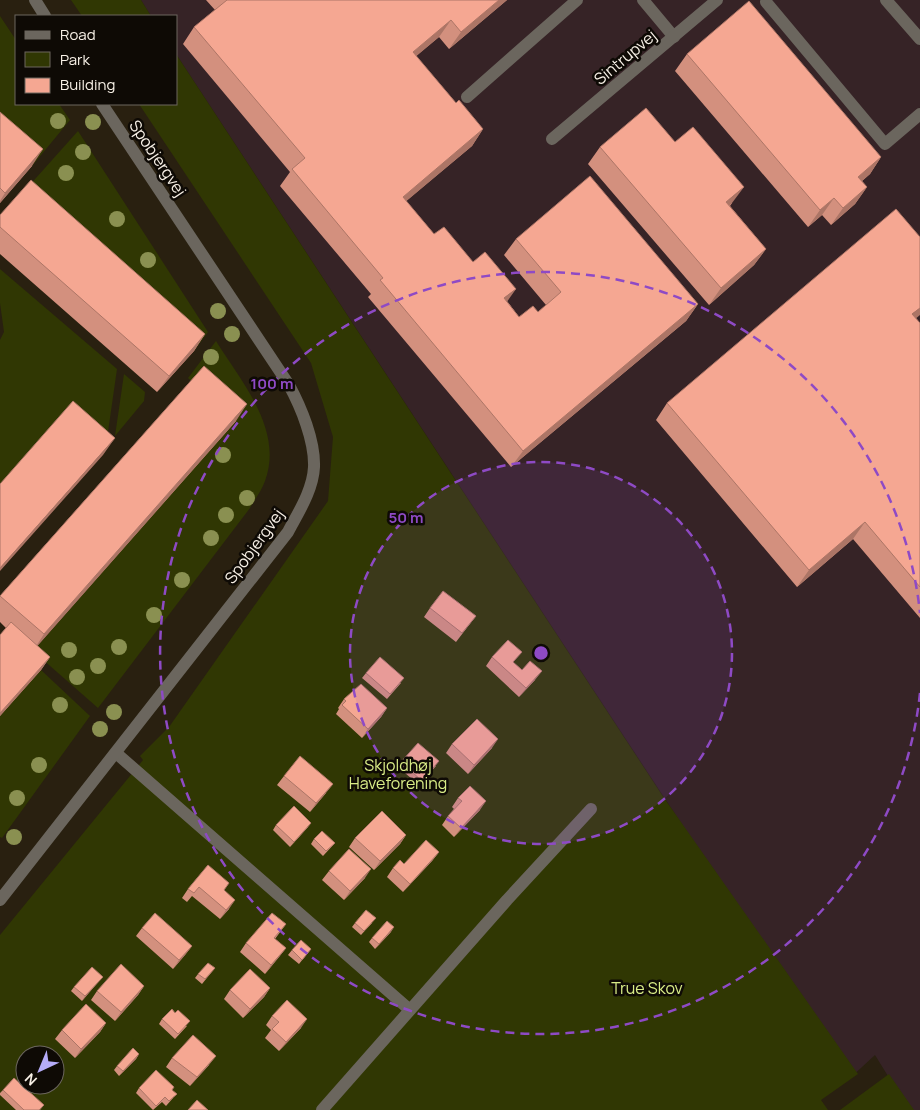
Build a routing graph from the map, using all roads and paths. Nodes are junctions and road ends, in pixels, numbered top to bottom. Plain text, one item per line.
1 (35, 0) edge
2 (578, 0) edge
3 (643, 0) edge
4 (717, 0) edge
5 (886, 0) edge
6 (766, 2) dead end
7 (44, 15) edge
8 (674, 37) junction
9 (920, 39) edge
10 (467, 96) dead end
11 (103, 105) edge
12 (920, 114) edge
13 (552, 139) dead end
14 (116, 753) junction
15 (591, 809) dead end
16 (0, 900) edge
17 (410, 1010) junction
18 (322, 1110) edge

1 - 7 street
2 - 10 street
3 - 8 street
4 - 8 street, Sintrupvej
5 - 9 street
6 - 12 street
8 - 13 street, Sintrupvej
11 - 14 street, Spobjergvej
14 - 16 street, Spobjergvej
14 - 17 street
15 - 17 street
17 - 18 street

